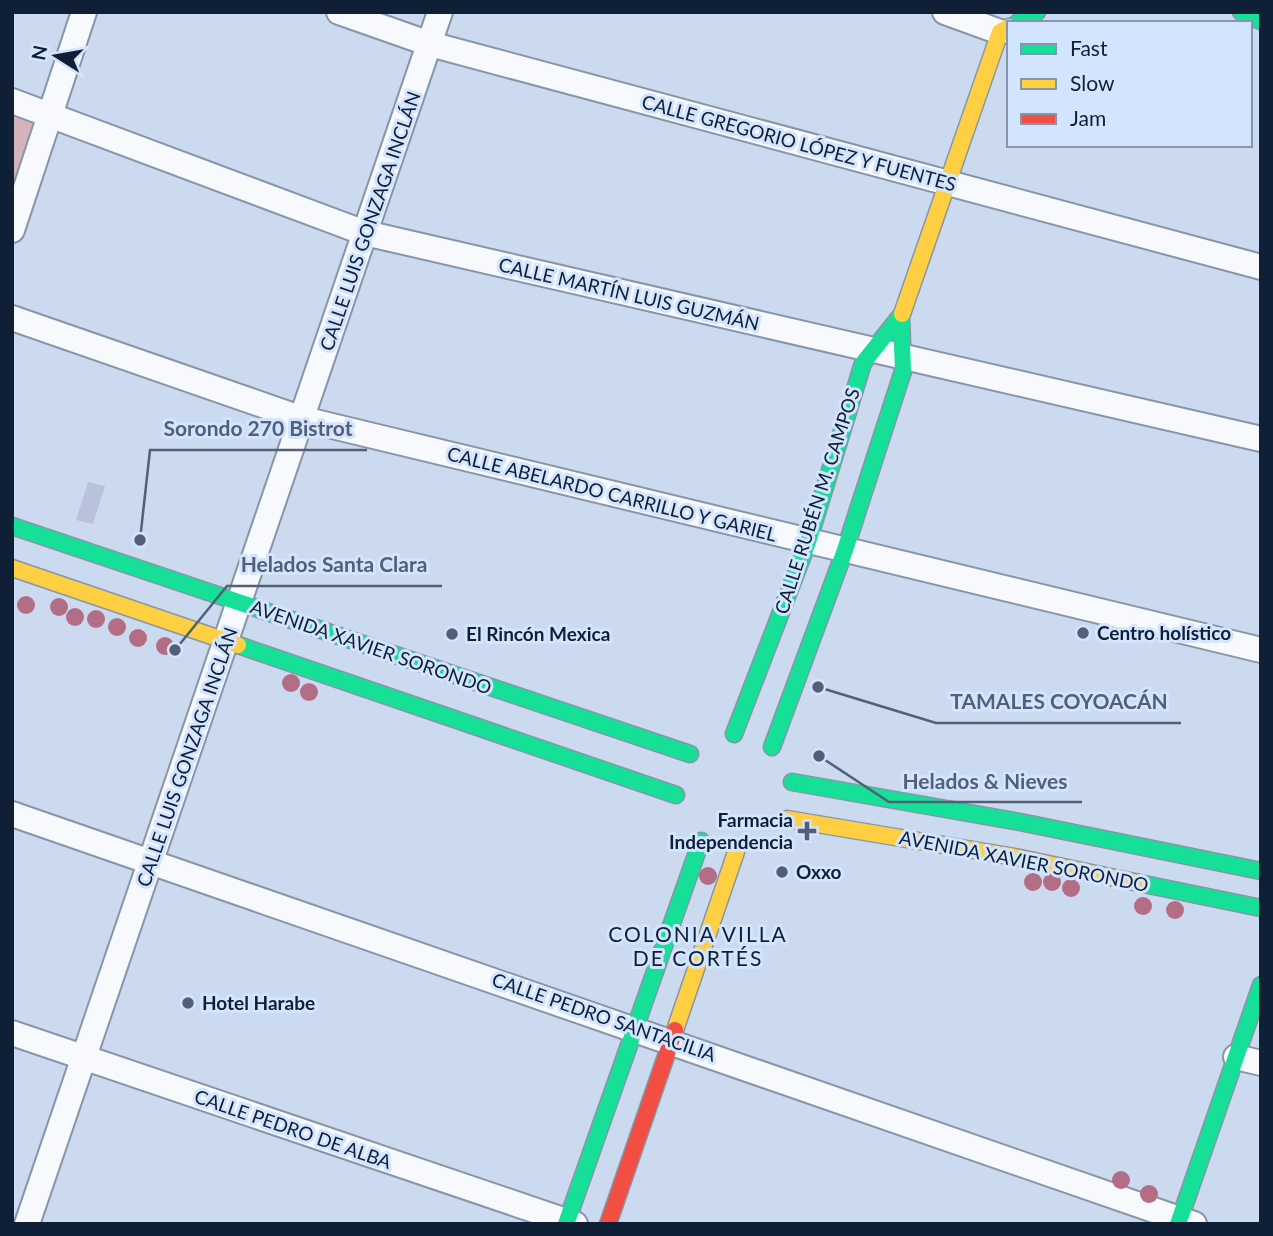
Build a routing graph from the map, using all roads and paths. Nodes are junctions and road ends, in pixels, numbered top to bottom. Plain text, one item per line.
1 (85, 12) edge
2 (340, 12) edge
3 (440, 12) edge
4 (945, 12) edge
5 (1037, 12) edge
6 (1241, 12) edge
7 (1011, 21) edge
8 (1261, 21) edge
9 (1005, 23) edge
10 (430, 44) junction
11 (12, 101) edge
12 (50, 115) junction
13 (947, 183) junction
14 (12, 230) edge
15 (365, 233) junction
16 (1261, 267) edge
17 (12, 318) edge
18 (901, 318) junction
19 (875, 351) junction
20 (902, 357) junction
21 (303, 419) junction
22 (1261, 439) edge
23 (12, 526) edge
24 (808, 542) junction
25 (845, 551) junction
26 (12, 568) edge
27 (240, 604) junction
28 (227, 642) junction
29 (1261, 650) edge
30 (772, 747) junction
31 (792, 782) junction
32 (12, 814) edge
33 (787, 819) junction
34 (773, 835) dead end
35 (1018, 839) junction
36 (756, 846) dead end
37 (736, 852) junction
38 (150, 860) junction
39 (1261, 871) edge
40 (1261, 908) edge
41 (1261, 985) edge
42 (634, 1027) junction
43 (12, 1033) edge
44 (672, 1041) junction
45 (82, 1057) junction
46 (1236, 1057) junction
47 (1261, 1063) edge
48 (1184, 1222) edge
49 (569, 1223) edge
50 (27, 1224) edge
51 (608, 1224) edge

1 - 12 street
2 - 10 street, CALLE GREGORIO LÓPEZ Y FUENTES
3 - 10 street, CALLE LUIS GONZAGA INCLÁN
4 - 9 street
5 - 7 street
6 - 8 street
9 - 13 street, CALLE RUBÉN M. CAMPOS
10 - 13 street, CALLE GREGORIO LÓPEZ Y FUENTES
10 - 15 street, CALLE LUIS GONZAGA INCLÁN
11 - 12 street, CALLE MARTÍN LUIS GUZMÁN
12 - 14 street
12 - 15 street, CALLE MARTÍN LUIS GUZMÁN
13 - 16 street, CALLE GREGORIO LÓPEZ Y FUENTES
13 - 18 street, CALLE RUBÉN M. CAMPOS
15 - 19 street, CALLE MARTÍN LUIS GUZMÁN
15 - 21 street, CALLE LUIS GONZAGA INCLÁN
17 - 21 street, CALLE ABELARDO CARRILLO Y GARIEL
18 - 19 street, CALLE RUBÉN M. CAMPOS
18 - 20 street, CALLE RUBÉN M. CAMPOS
19 - 20 street, CALLE MARTÍN LUIS GUZMÁN
19 - 24 street, CALLE RUBÉN M. CAMPOS
20 - 22 street, CALLE MARTÍN LUIS GUZMÁN
20 - 25 street, CALLE RUBÉN M. CAMPOS
21 - 24 street, CALLE ABELARDO CARRILLO Y GARIEL
21 - 27 street, CALLE LUIS GONZAGA INCLÁN
23 - 27 street, AVENIDA XAVIER SORONDO
24 - 25 street, CALLE ABELARDO CARRILLO Y GARIEL
24 - 30 street, CALLE RUBÉN M. CAMPOS
25 - 29 street, CALLE ABELARDO CARRILLO Y GARIEL
25 - 30 street, CALLE RUBÉN M. CAMPOS
26 - 28 street, AVENIDA XAVIER SORONDO
27 - 28 street, CALLE LUIS GONZAGA INCLÁN
27 - 28 street, AVENIDA XAVIER SORONDO
28 - 38 street, CALLE LUIS GONZAGA INCLÁN
30 - 31 street
31 - 33 street
31 - 35 street, AVENIDA XAVIER SORONDO
32 - 38 street, CALLE PEDRO SANTACILIA
33 - 34 street
33 - 35 street, AVENIDA XAVIER SORONDO
35 - 39 street, AVENIDA XAVIER SORONDO
35 - 40 street, AVENIDA XAVIER SORONDO
36 - 37 street
37 - 42 street
37 - 44 street
38 - 42 street, CALLE PEDRO SANTACILIA
38 - 45 street, CALLE LUIS GONZAGA INCLÁN
41 - 46 street
42 - 44 street, CALLE PEDRO SANTACILIA
42 - 49 street
43 - 45 street, CALLE PEDRO DE ALBA
44 - 48 street, CALLE PEDRO SANTACILIA
44 - 51 street
45 - 49 street, CALLE PEDRO DE ALBA
45 - 50 street, CALLE LUIS GONZAGA INCLÁN
46 - 47 street
46 - 48 street

